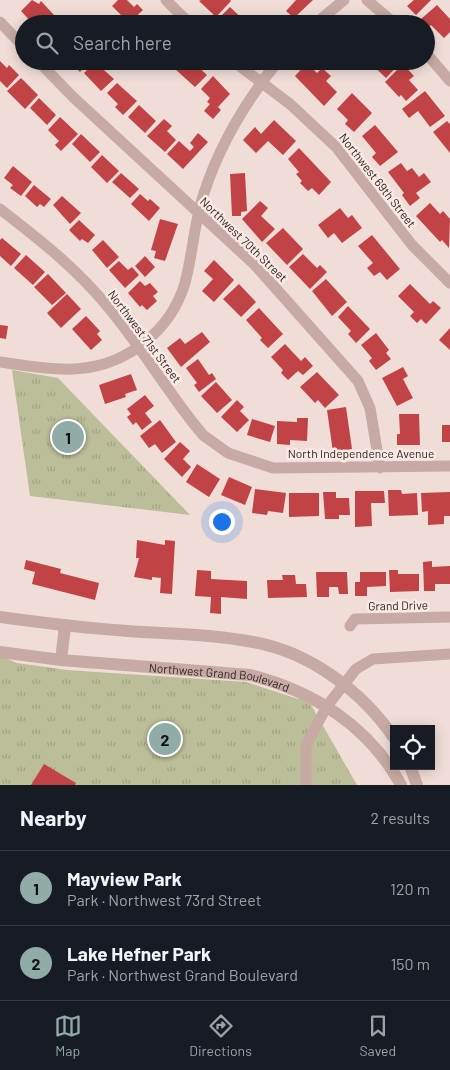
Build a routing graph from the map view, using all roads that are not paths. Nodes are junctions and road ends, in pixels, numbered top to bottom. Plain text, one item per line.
1 (166, 0) edge
2 (344, 0) edge
3 (367, 0) edge
4 (181, 15) edge
5 (325, 15) edge
6 (384, 15) edge
7 (0, 22) edge
8 (15, 38) edge
9 (435, 64) edge
10 (47, 70) edge
11 (244, 70) edge
12 (271, 70) edge
13 (450, 82) edge
14 (261, 83) junction
15 (0, 209) edge
16 (198, 213) junction
17 (450, 284) edge
18 (138, 347) junction
19 (0, 362) edge
20 (450, 466) edge
21 (273, 468) joint
22 (380, 468) junction
23 (0, 617) edge
24 (450, 618) edge
25 (65, 626) junction
26 (350, 626) dead end
27 (0, 652) edge
28 (450, 654) edge
29 (61, 660) junction
30 (342, 684) junction
31 (327, 706) junction
32 (390, 733) edge
33 (411, 770) edge
34 (306, 785) edge
35 (401, 785) edge
36 (417, 785) edge

1 - 4 street
2 - 5 street
3 - 6 street
7 - 8 street
9 - 13 street
10 - 16 street, Northwest 70th Street
11 - 14 street, Northwest 69th Street
12 - 14 street
14 - 16 street
14 - 17 street, Northwest 69th Street
15 - 18 street, Northwest 71st Street
16 - 18 street
16 - 22 street, Northwest 70th Street
18 - 19 street
18 - 21 street, Northwest 71st Street
20 - 22 street, North Independence Avenue
21 - 22 street, North Independence Avenue
23 - 25 street
24 - 26 street, Grand Drive
25 - 29 street
25 - 30 street
27 - 29 street, Northwest Grand Boulevard
28 - 30 street
29 - 31 street, Northwest Grand Boulevard
30 - 31 street
30 - 32 street
31 - 34 street
31 - 35 street, Northwest Grand Boulevard
33 - 36 street

